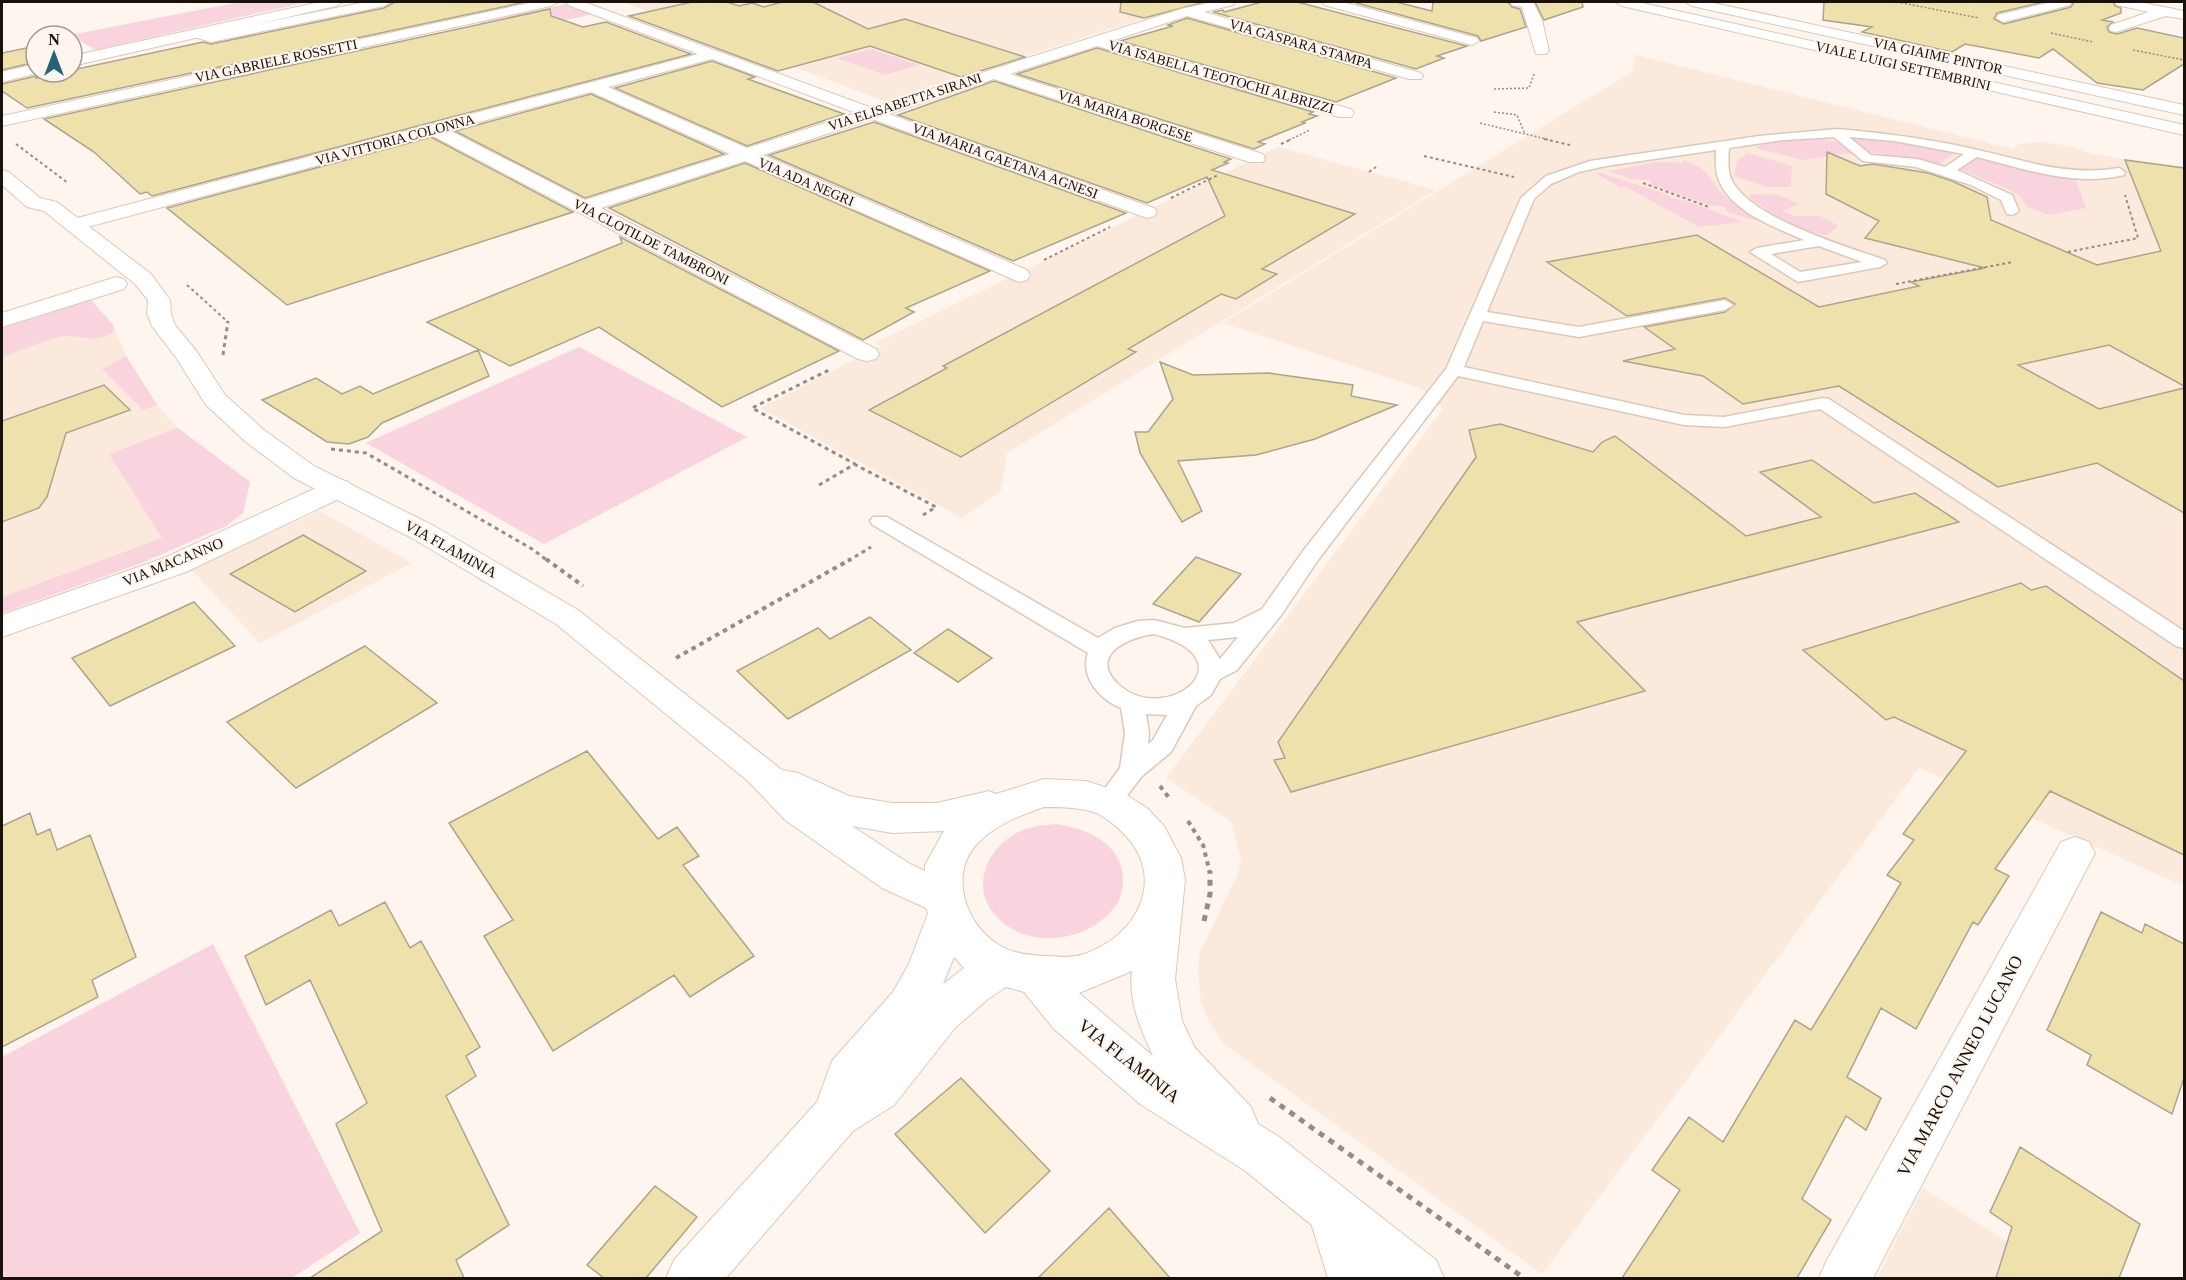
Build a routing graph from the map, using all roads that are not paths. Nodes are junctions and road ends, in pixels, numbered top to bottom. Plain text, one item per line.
1 (384, 2) edge
2 (550, 2) edge
3 (575, 2) edge
4 (1228, 2) edge
5 (1329, 2) edge
6 (1622, 2) edge
7 (1649, 2) edge
8 (1692, 2) edge
9 (2065, 2) edge
10 (2122, 2) edge
11 (1523, 3) edge
12 (2166, 6) edge
13 (334, 7) edge
14 (612, 9) edge
15 (1186, 12) junction
16 (2184, 15) edge
17 (2003, 18) dead end
18 (2116, 28) dead end
19 (196, 33) junction
20 (1097, 41) junction
21 (1472, 41) dead end
22 (1541, 51) road end
23 (715, 54) junction
24 (84, 58) edge
25 (24, 72) edge
26 (993, 74) junction
27 (1415, 76) dead end
28 (2, 77) edge
29 (594, 87) junction
30 (2184, 110) edge
31 (870, 113) junction
32 (1345, 113) dead end
33 (2, 122) edge
34 (2184, 122) edge
35 (435, 130) junction
36 (2184, 130) edge
37 (1837, 133) junction
38 (1723, 146) junction
39 (1974, 153) junction
40 (741, 154) junction
41 (1256, 158) dead end
42 (1947, 171) junction
43 (2119, 172) road end
44 (2, 176) edge
45 (34, 203) junction
46 (584, 207) junction
47 (2012, 211) dead end
48 (1147, 212) dead end
49 (73, 225) junction
50 (1819, 242) junction
51 (1018, 275) dead end
52 (116, 284) junction
53 (1725, 305) dead end
54 (159, 314) junction
55 (1479, 316) junction
56 (2, 320) edge
57 (866, 353) road end
58 (1454, 370) junction
59 (339, 488) junction
60 (889, 526) road end
61 (1275, 609) junction
62 (2, 626) edge
63 (1186, 635) junction
64 (2184, 641) edge
65 (1101, 650) junction
66 (1212, 673) junction
67 (1187, 701) junction
68 (1132, 703) junction
69 (1132, 770) junction
70 (762, 772) junction
71 (1009, 801) junction
72 (1108, 802) junction
73 (2075, 853) dead end
74 (944, 907) junction
75 (1162, 910) junction
76 (1019, 971) junction
77 (836, 1115) junction
78 (1261, 1153) junction
79 (1333, 1213) junction
80 (692, 1278) edge
81 (1354, 1278) edge
82 (1418, 1278) edge
83 (1845, 1278) edge

1 - 13 street
2 - 33 street, VIA GABRIELE ROSSETTI
3 - 14 street, VIA MARIA GAETANA AGNESI
4 - 15 street, VIA ELISABETTA SIRANI
5 - 21 street
6 - 36 street, VIALE LUIGI SETTEMBRINI
7 - 34 street, VIALE LUIGI SETTEMBRINI
8 - 30 street, VIA GIAIME PINTOR
9 - 17 street
10 - 12 street
11 - 22 street
12 - 16 street
12 - 18 street
13 - 19 street
13 - 19 street
14 - 23 street, VIA MARIA GAETANA AGNESI
15 - 20 street, VIA ELISABETTA SIRANI
15 - 27 street, VIA GASPARA STAMPA
19 - 24 street
20 - 26 street, VIA ELISABETTA SIRANI
20 - 32 street, VIA ISABELLA TEOTOCHI ALBRIZZI
23 - 29 street, VIA VITTORIA COLONNA
23 - 31 street, VIA MARIA GAETANA AGNESI
25 - 28 street
26 - 31 street, VIA ELISABETTA SIRANI
26 - 41 street, VIA MARIA BORGESE
29 - 35 street, VIA VITTORIA COLONNA
29 - 40 street, VIA ADA NEGRI
31 - 40 street, VIA ELISABETTA SIRANI
31 - 48 street, VIA MARIA GAETANA AGNESI
35 - 46 street, VIA CLOTILDE TAMBRONI
35 - 49 street, VIA VITTORIA COLONNA
37 - 38 lane
37 - 39 lane
37 - 42 lane
38 - 50 lane
38 - 55 lane
39 - 42 lane
39 - 43 lane
40 - 46 street, VIA ELISABETTA SIRANI
40 - 51 street, VIA ADA NEGRI
42 - 47 lane
44 - 45 street, VIA FLAMINIA
45 - 49 street, VIA FLAMINIA
45 - 52 street, VIA FLAMINIA
46 - 57 street, VIA CLOTILDE TAMBRONI
49 - 54 street, VIA FLAMINIA
50 - 50 lane
52 - 54 street, VIA FLAMINIA
52 - 56 street
53 - 55 lane
54 - 59 street, VIA FLAMINIA
55 - 58 lane
58 - 61 lane
58 - 64 lane
59 - 62 street, VIA MACANNO
59 - 70 street, VIA FLAMINIA
60 - 65 lane
61 - 63 lane
61 - 66 lane
63 - 65 lane
63 - 66 lane
65 - 68 lane
66 - 67 lane
67 - 68 lane
67 - 69 lane
68 - 69 lane
69 - 72 lane
70 - 71 street, VIA FLAMINIA
70 - 74 street, VIA FLAMINIA
71 - 72 street
71 - 74 street
72 - 75 street
73 - 83 street, VIA MARCO ANNEO LUCANO
74 - 76 street
74 - 77 street
75 - 76 street
75 - 78 street, VIA FLAMINIA
76 - 77 street
76 - 78 street, VIA FLAMINIA
77 - 80 street
78 - 79 street, VIA FLAMINIA
79 - 81 street
79 - 82 street, VIA FLAMINIA

